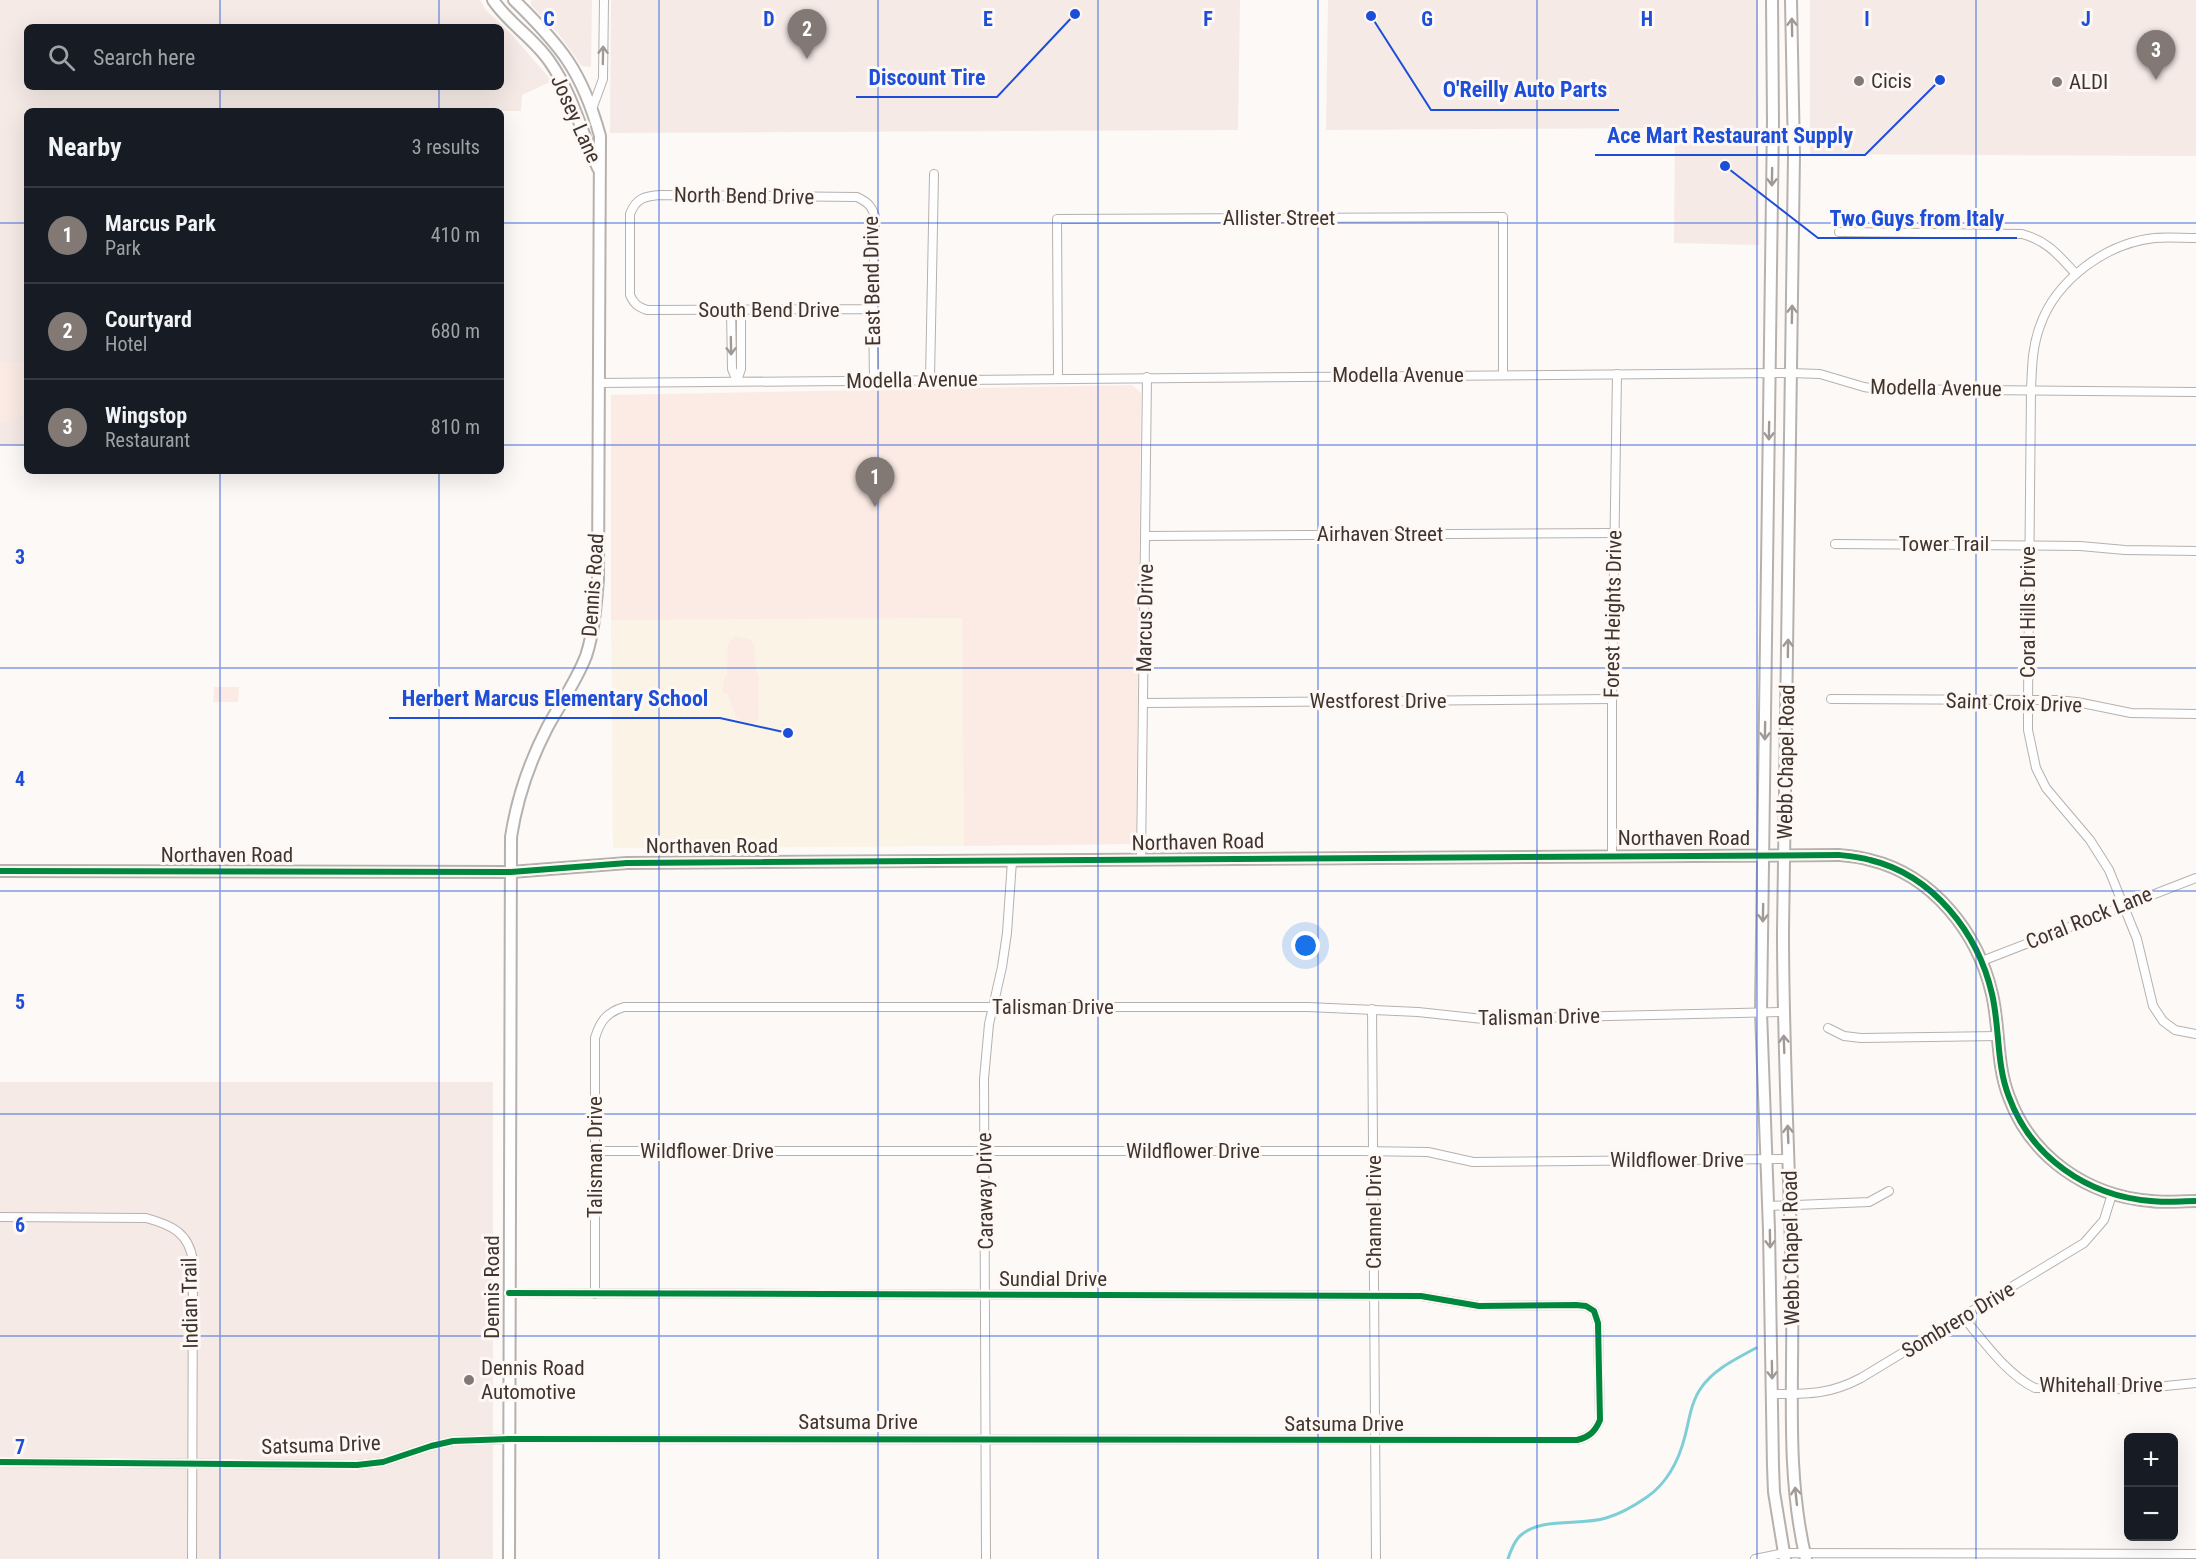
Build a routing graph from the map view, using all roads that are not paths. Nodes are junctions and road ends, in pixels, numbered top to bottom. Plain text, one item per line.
1 (493, 0) edge
2 (514, 0) edge
3 (519, 0) edge
4 (604, 0) edge
5 (1772, 0) edge
6 (1791, 0) edge
7 (526, 12) junction
8 (1793, 53) junction
9 (1774, 56) junction
10 (568, 60) junction
11 (555, 69) junction
12 (592, 108) junction
13 (599, 171) junction
14 (933, 174) dead end
15 (850, 197) joint
16 (638, 200) joint
17 (1839, 232) dead end
18 (2196, 238) edge
19 (2076, 274) junction
20 (873, 309) junction
21 (731, 310) junction
22 (741, 310) junction
23 (1770, 373) junction
24 (1791, 373) junction
25 (1617, 374) junction
26 (1503, 375) junction
27 (1147, 377) junction
28 (1058, 378) junction
29 (930, 379) junction
30 (874, 380) junction
31 (737, 381) junction
32 (598, 383) junction
33 (2031, 390) junction
34 (2196, 392) edge
35 (1615, 533) junction
36 (1146, 536) junction
37 (1835, 544) dead end
38 (2029, 545) junction
39 (2196, 551) edge
40 (1612, 699) junction
41 (1831, 699) dead end
42 (2028, 702) junction
43 (1144, 703) junction
44 (2196, 714) edge
45 (1764, 854) junction
46 (1785, 854) junction
47 (1612, 855) junction
48 (1141, 859) junction
49 (1012, 861) junction
50 (0, 871) edge
51 (511, 872) junction
52 (2196, 878) edge
53 (2124, 904) junction
54 (1982, 961) junction
55 (993, 1007) junction
56 (1372, 1009) junction
57 (1761, 1012) junction
58 (1783, 1012) junction
59 (1828, 1028) dead end
60 (2196, 1034) edge
61 (1999, 1036) junction
62 (595, 1151) junction
63 (984, 1151) junction
64 (1374, 1151) junction
65 (1789, 1159) junction
66 (1767, 1160) junction
67 (1888, 1191) dead end
68 (2112, 1194) junction
69 (2196, 1201) edge
70 (1769, 1206) junction
71 (1791, 1206) junction
72 (0, 1217) edge
73 (509, 1293) junction
74 (595, 1294) junction
75 (986, 1295) junction
76 (1374, 1296) junction
77 (1594, 1311) joint
78 (1963, 1317) junction
79 (2196, 1383) edge
80 (1773, 1394) junction
81 (1793, 1394) junction
82 (509, 1439) junction
83 (986, 1439) junction
84 (1375, 1440) junction
85 (0, 1462) edge
86 (192, 1463) junction
87 (2196, 1554) edge
88 (1784, 1556) edge
89 (1802, 1557) edge
90 (192, 1559) edge
91 (508, 1559) edge
92 (986, 1559) edge
93 (1376, 1559) edge
94 (1755, 1559) edge

1 - 11 street, Josey Lane
2 - 7 street, Josey Lane
3 - 7 street
12 -> 4 street
5 - 9 street, Webb Chapel Road
8 -> 6 street, Webb Chapel Road
7 - 10 street, Josey Lane
8 - 9 street
24 -> 8 street, Webb Chapel Road
9 -> 23 street, Webb Chapel Road
10 - 11 street
10 - 12 street, Josey Lane
11 - 13 street, Josey Lane
12 - 13 street, Josey Lane
13 - 32 street, Dennis Road
14 - 29 street
15 - 16 street, North Bend Drive
15 - 20 street, East Bend Drive
16 - 21 street, South Bend Drive
17 - 19 street
18 - 19 street, Coral Hills Drive
19 - 33 street, Coral Hills Drive
20 - 22 street, South Bend Drive
20 - 30 street, East Bend Drive
21 - 22 street, South Bend Drive
21 -> 31 street
22 - 31 street
23 - 24 street, Modella Avenue
23 - 25 street, Modella Avenue
23 -> 45 street, Webb Chapel Road
24 - 33 street, Modella Avenue
46 -> 24 street, Webb Chapel Road
25 - 26 street, Modella Avenue
25 - 35 street, Forest Heights Drive
26 - 27 street, Modella Avenue
26 - 28 street, Allister Street
27 - 28 street, Modella Avenue
27 - 36 street, Marcus Drive
28 - 29 street, Modella Avenue
29 - 30 street, Modella Avenue
30 - 31 street, Modella Avenue
31 - 32 street, Modella Avenue
32 - 51 street, Dennis Road
33 - 34 street, Modella Avenue
33 - 38 street, Coral Hills Drive
35 - 36 street, Airhaven Street
35 - 40 street, Forest Heights Drive
36 - 43 street, Marcus Drive
37 - 38 street, Tower Trail
38 - 39 street, Tower Trail
38 - 42 street, Coral Hills Drive
40 - 43 street, Westforest Drive
40 - 47 street, Forest Heights Drive
41 - 42 street, Saint Croix Drive
42 - 44 street, Saint Croix Drive
42 - 53 street, Coral Hills Drive
43 - 48 street, Marcus Drive
45 - 46 street, Northaven Road
45 - 47 street, Northaven Road
45 -> 57 street, Webb Chapel Road
46 - 54 street, Northaven Road
46 - 58 street, Webb Chapel Road
47 - 48 street, Northaven Road
48 - 49 street, Northaven Road
49 - 51 street, Northaven Road
49 - 55 street, Caraway Drive
50 - 51 street, Northaven Road
51 - 73 street, Dennis Road
52 - 53 street, Coral Rock Lane
53 - 54 street, Coral Rock Lane
53 - 60 street, Coral Hills Drive
54 - 61 street, Northaven Road
55 - 56 street, Talisman Drive
55 - 62 street, Talisman Drive
55 - 63 street, Caraway Drive
56 - 57 street, Talisman Drive
56 - 64 street, Channel Drive
57 - 58 street, Talisman Drive
57 - 66 street, Webb Chapel Road
65 -> 58 street, Webb Chapel Road
59 - 61 street
61 - 68 street, Northaven Road
62 - 63 street, Wildflower Drive
62 - 74 street, Talisman Drive
63 - 64 street, Wildflower Drive
63 - 75 street, Caraway Drive
64 - 66 street, Wildflower Drive
64 - 76 street, Channel Drive
65 - 66 street, Wildflower Drive
65 - 71 street, Webb Chapel Road
66 - 70 street, Webb Chapel Road
67 - 71 street
68 - 69 street, Northaven Road
68 - 78 street, Sombrero Drive
70 - 71 street
70 -> 80 street, Webb Chapel Road
71 - 81 street, Webb Chapel Road
72 - 86 street, Indian Trail
73 - 74 street, Sundial Drive
73 - 82 street, Dennis Road
74 - 75 street, Sundial Drive
75 - 76 street, Sundial Drive
75 - 83 street, Caraway Drive
76 - 77 street, Sundial Drive
76 - 84 street, Channel Drive
77 - 84 street, Satsuma Drive
78 - 79 street, Whitehall Drive
78 - 81 street, Sombrero Drive
80 - 81 street, Sombrero Drive
80 - 88 street, Webb Chapel Road
89 -> 81 street, Webb Chapel Road
82 - 83 street, Satsuma Drive
82 - 86 street, Satsuma Drive
82 - 91 street, Dennis Road
83 - 84 street, Satsuma Drive
83 - 92 street, Caraway Drive
84 - 93 street, Channel Drive
85 - 86 street, Satsuma Drive
86 - 90 street, Indian Trail
87 - 89 street
88 - 89 street
88 - 94 street

